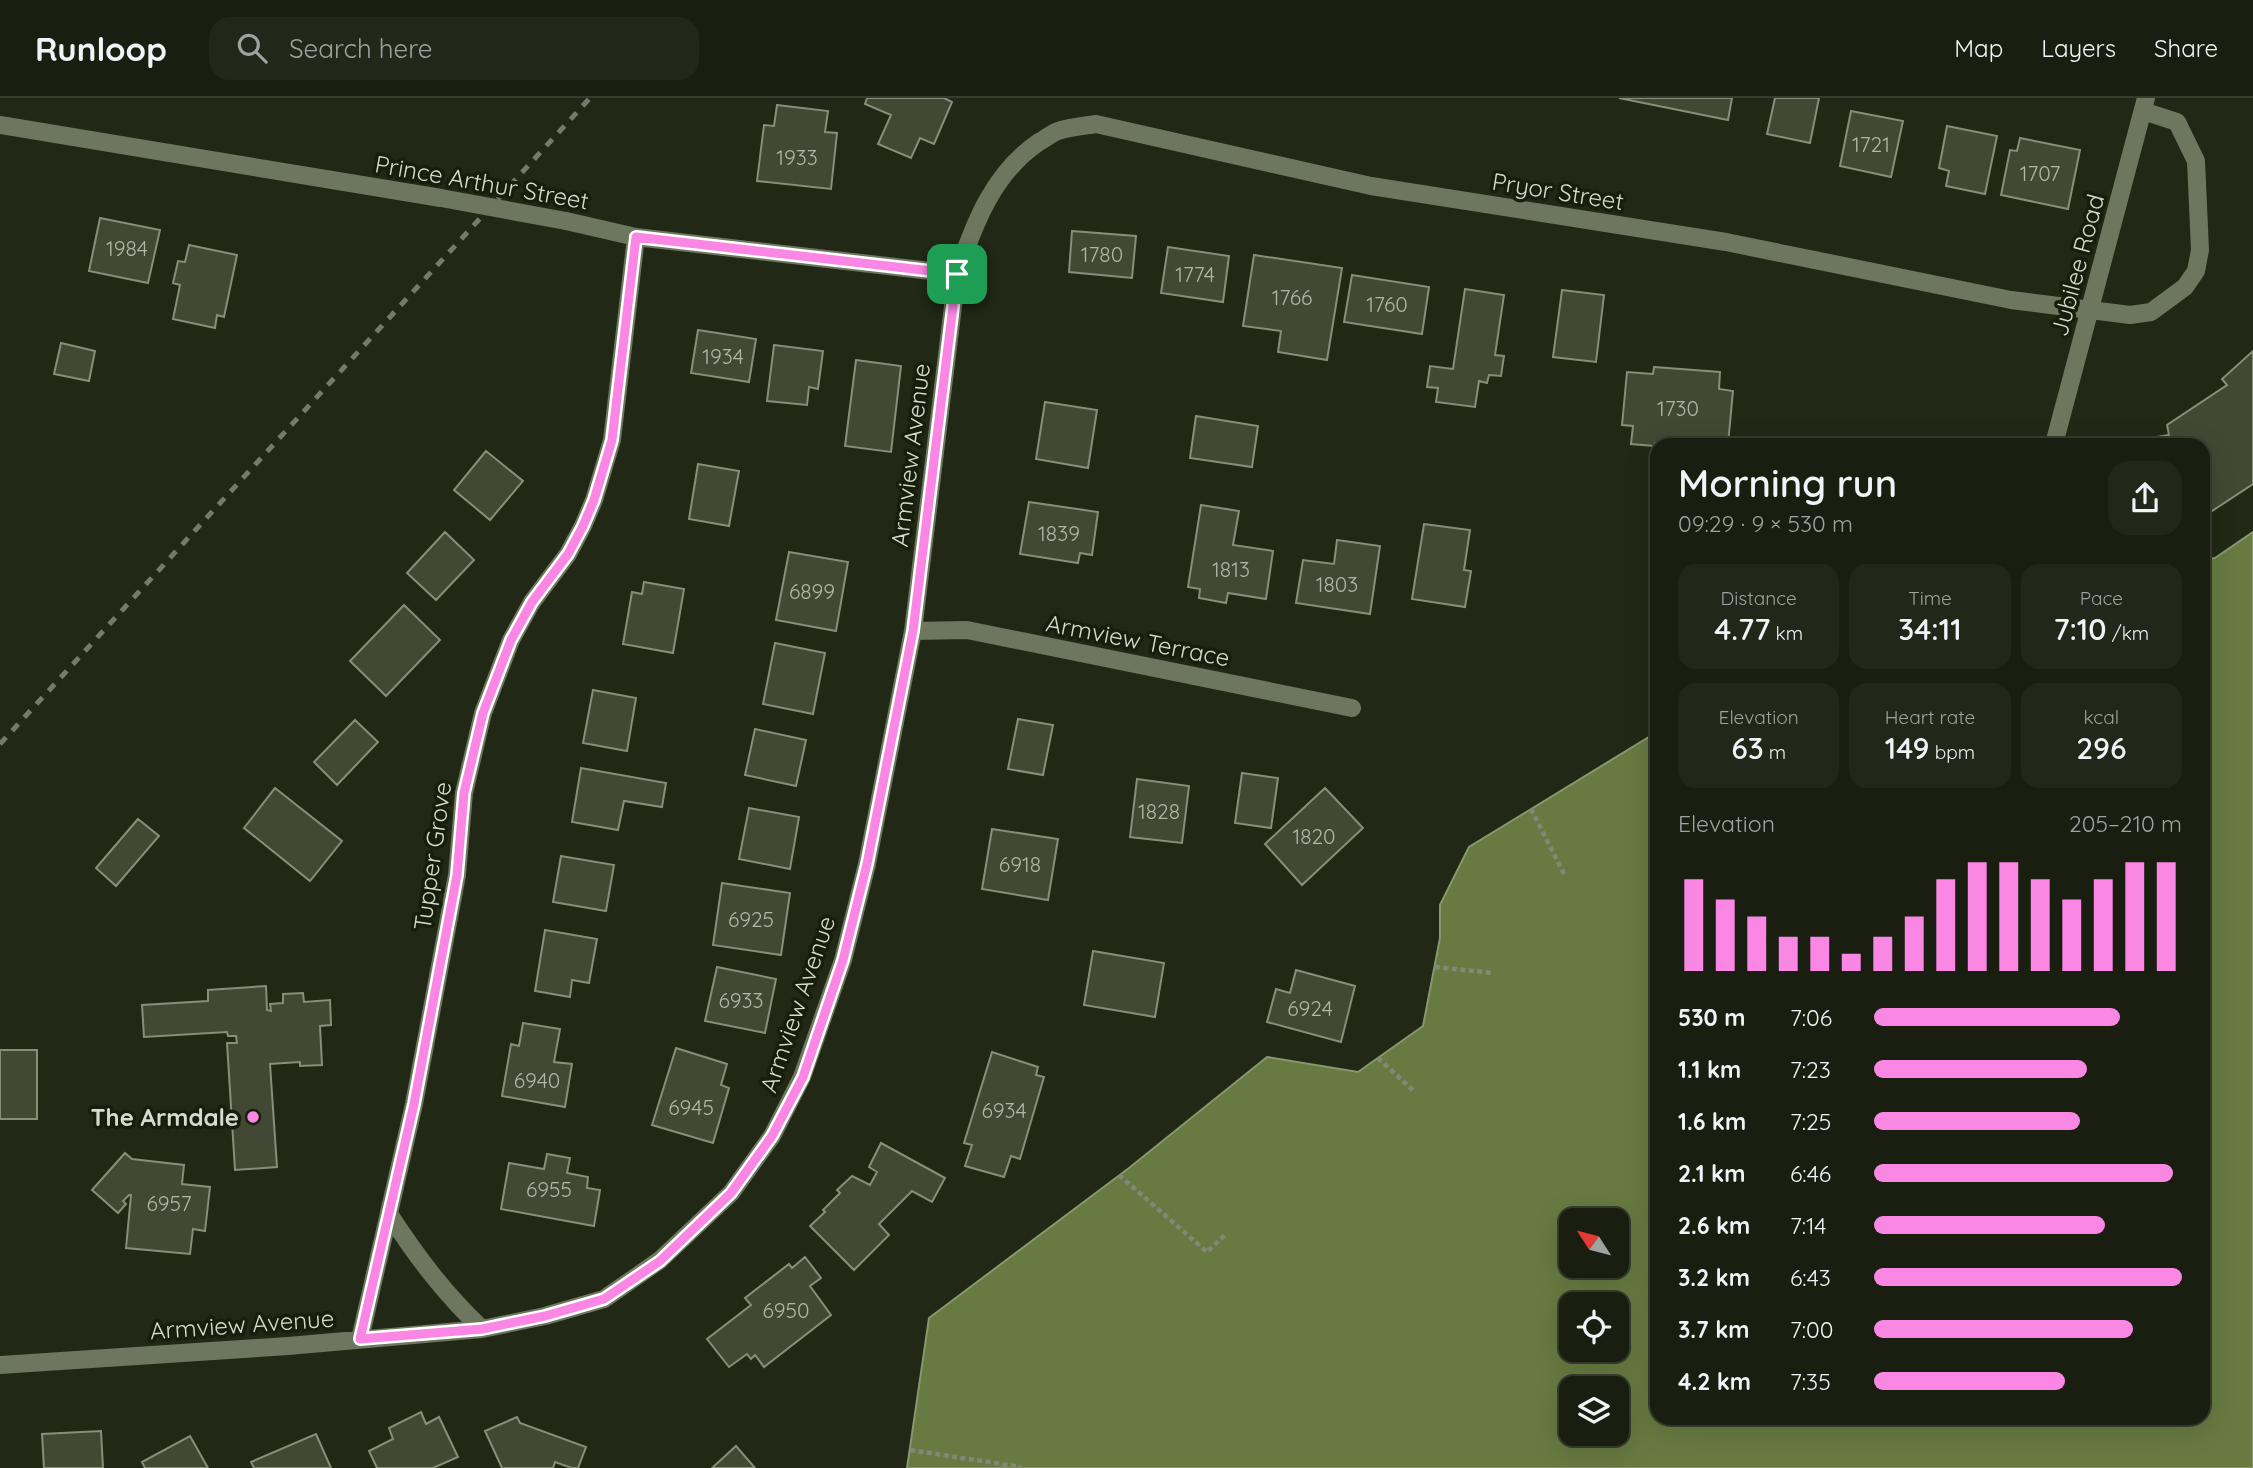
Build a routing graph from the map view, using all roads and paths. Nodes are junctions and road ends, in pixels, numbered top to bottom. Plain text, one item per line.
1 (2145, 105) edge
2 (0, 125) edge
3 (1026, 151) joint
4 (636, 237) junction
5 (957, 274) junction
6 (2090, 311) junction
7 (2058, 438) edge
8 (913, 631) junction
9 (1352, 708) dead end
10 (1531, 809) dead end
11 (1564, 874) dead end
12 (1435, 967) dead end
13 (1494, 973) dead end
14 (1378, 1058) dead end
15 (1415, 1092) dead end
16 (1119, 1175) dead end
17 (388, 1214) junction
18 (1226, 1234) dead end
19 (482, 1329) junction
20 (360, 1339) junction
21 (0, 1365) edge
22 (910, 1450) dead end
23 (1021, 1467) edge

1 - 6 street, Jubilee Road
1 - 6 street, Pryor Street
2 - 4 street, Prince Arthur Street, bridge
3 - 5 street, Armview Avenue
3 - 6 street, Pryor Street
4 - 5 street, Prince Arthur Street
4 - 17 street, Tupper Grove
5 - 8 street, Armview Avenue
6 - 7 street, Jubilee Road
8 - 9 street, Armview Terrace
8 - 19 street, Armview Avenue
10 - 11 path
12 - 13 path
14 - 15 path
16 - 18 path
17 - 19 street
17 - 20 street, Tupper Grove
19 - 20 street, Armview Avenue
20 - 21 street, Armview Avenue
22 - 23 path

